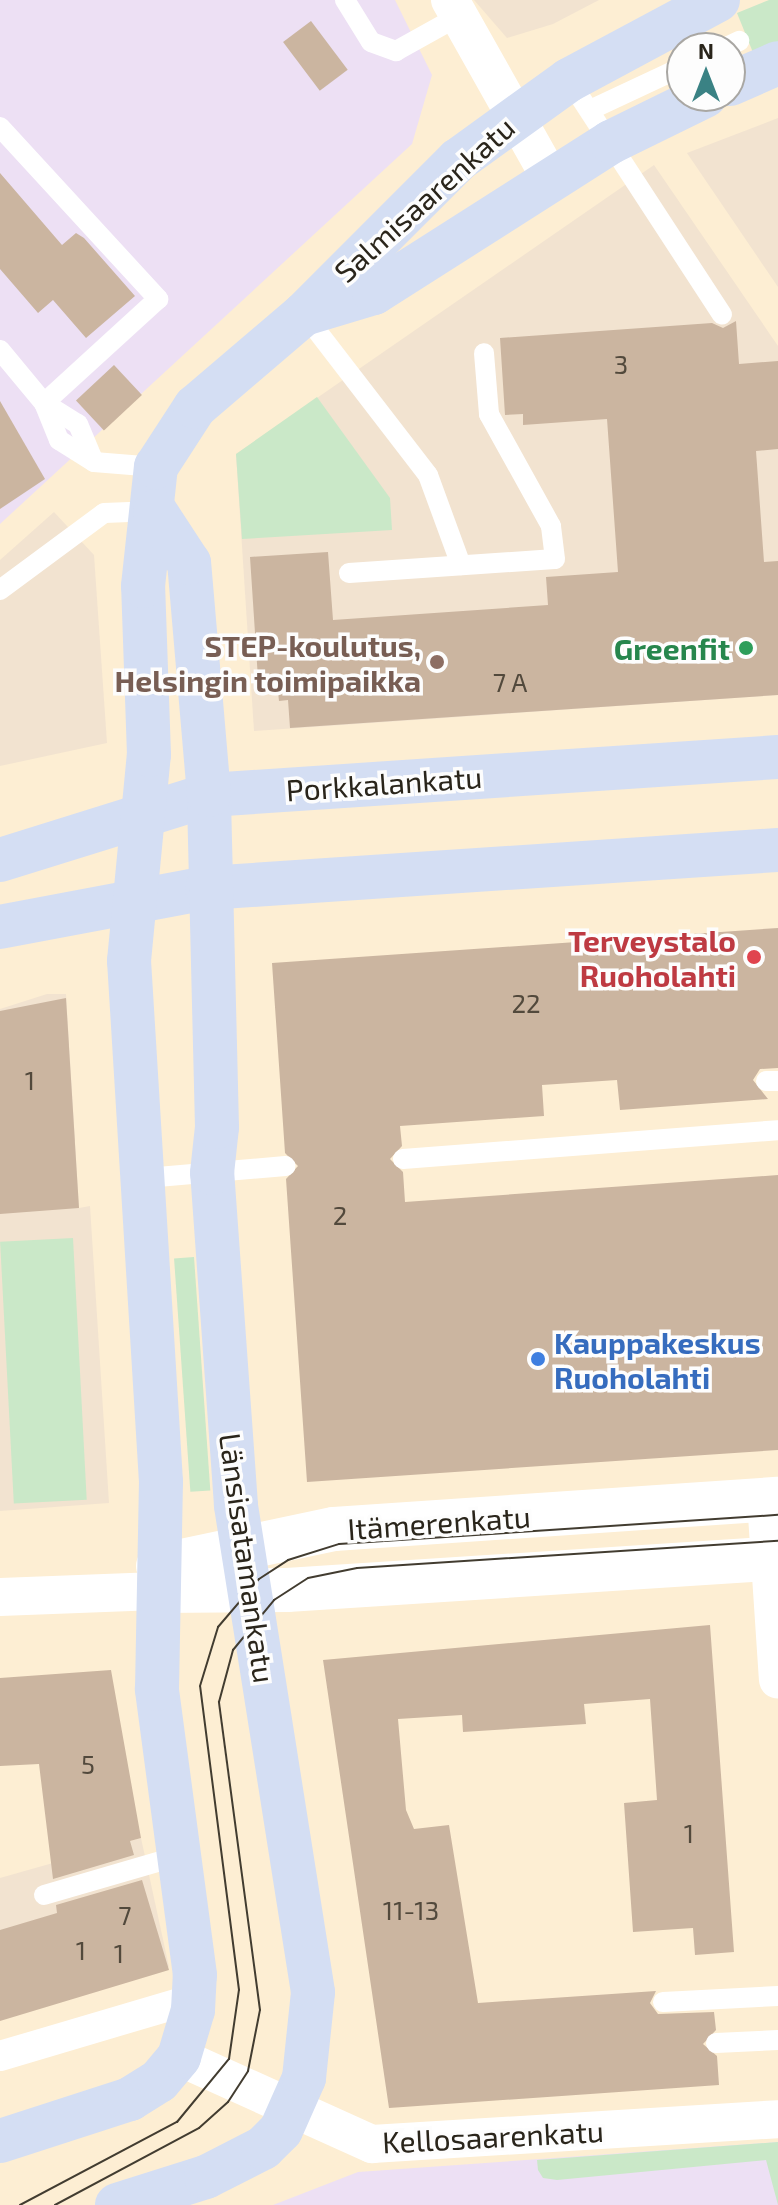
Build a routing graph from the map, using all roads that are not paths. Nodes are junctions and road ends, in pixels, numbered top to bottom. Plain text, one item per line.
1 (345, 0) edge
2 (718, 0) edge
3 (454, 8) edge
4 (778, 63) edge
5 (666, 75) edge
6 (746, 77) edge
7 (666, 101) edge
8 (590, 111) junction
9 (514, 115) junction
10 (0, 127) edge
11 (551, 179) junction
12 (304, 314) junction
13 (722, 315) dead end
14 (0, 350) edge
15 (484, 353) dead end
16 (44, 403) junction
17 (156, 467) junction
18 (155, 511) junction
19 (461, 565) junction
20 (349, 573) dead end
21 (0, 590) edge
22 (778, 757) edge
23 (209, 795) junction
24 (141, 812) junction
25 (778, 850) edge
26 (0, 860) edge
27 (207, 888) junction
28 (135, 898) junction
29 (0, 927) edge
30 (778, 1130) edge
31 (403, 1159) dead end
32 (285, 1166) dead end
33 (212, 1173) junction
34 (146, 1178) junction
35 (772, 1500) edge
36 (245, 1545) junction
37 (774, 1559) edge
38 (157, 1578) junction
39 (254, 1591) junction
40 (0, 1597) edge
41 (778, 1680) edge
42 (178, 1856) junction
43 (44, 1895) dead end
44 (778, 1996) edge
45 (663, 2002) dead end
46 (175, 2004) dead end
47 (778, 2040) edge
48 (716, 2043) dead end
49 (0, 2056) edge
50 (179, 2057) junction
51 (293, 2111) junction
52 (778, 2119) edge
53 (0, 2141) edge
54 (117, 2205) edge

1 - 3 lane
2 - 8 main road, Salmisaarenkatu
3 - 9 street
4 - 6 main road
5 - 8 lane
7 - 8 main road, Salmisaarenkatu
8 - 9 main road, Salmisaarenkatu
8 - 11 main road, Salmisaarenkatu
8 - 13 lane
9 - 11 street
9 - 12 main road, Salmisaarenkatu
10 - 16 lane
11 - 12 main road, Salmisaarenkatu
12 - 17 main road, Salmisaarenkatu
12 - 19 lane
14 - 16 lane
15 - 19 lane
16 - 17 lane
17 - 18 main road
18 - 21 lane
18 - 23 main road
18 - 24 main road
19 - 20 lane
22 - 23 main road, Porkkalankatu
23 - 24 main road, Porkkalankatu
23 - 27 main road, Länsisatamankatu
24 - 26 main road, Porkkalankatu
24 - 28 main road
25 - 27 main road
27 - 28 main road
27 - 33 main road, Länsisatamankatu
28 - 29 main road
28 - 34 main road
30 - 31 lane
32 - 33 lane
33 - 34 lane
33 - 36 main road, Länsisatamankatu
34 - 38 main road
35 - 36 street, Itämerenkatu
35 - 37 street
36 - 38 street, Itämerenkatu
36 - 39 main road, Länsisatamankatu
37 - 39 street, Itämerenkatu
37 - 41 street
38 - 39 street, Itämerenkatu
38 - 40 street, Itämerenkatu
38 - 42 main road
39 - 51 main road, Länsisatamankatu
42 - 43 lane
42 - 50 main road
44 - 45 lane
46 - 49 street
47 - 48 lane
50 - 51 street, Kellosaarenkatu
50 - 53 main road
51 - 52 street, Kellosaarenkatu
51 - 54 main road, Länsisatamankatu

